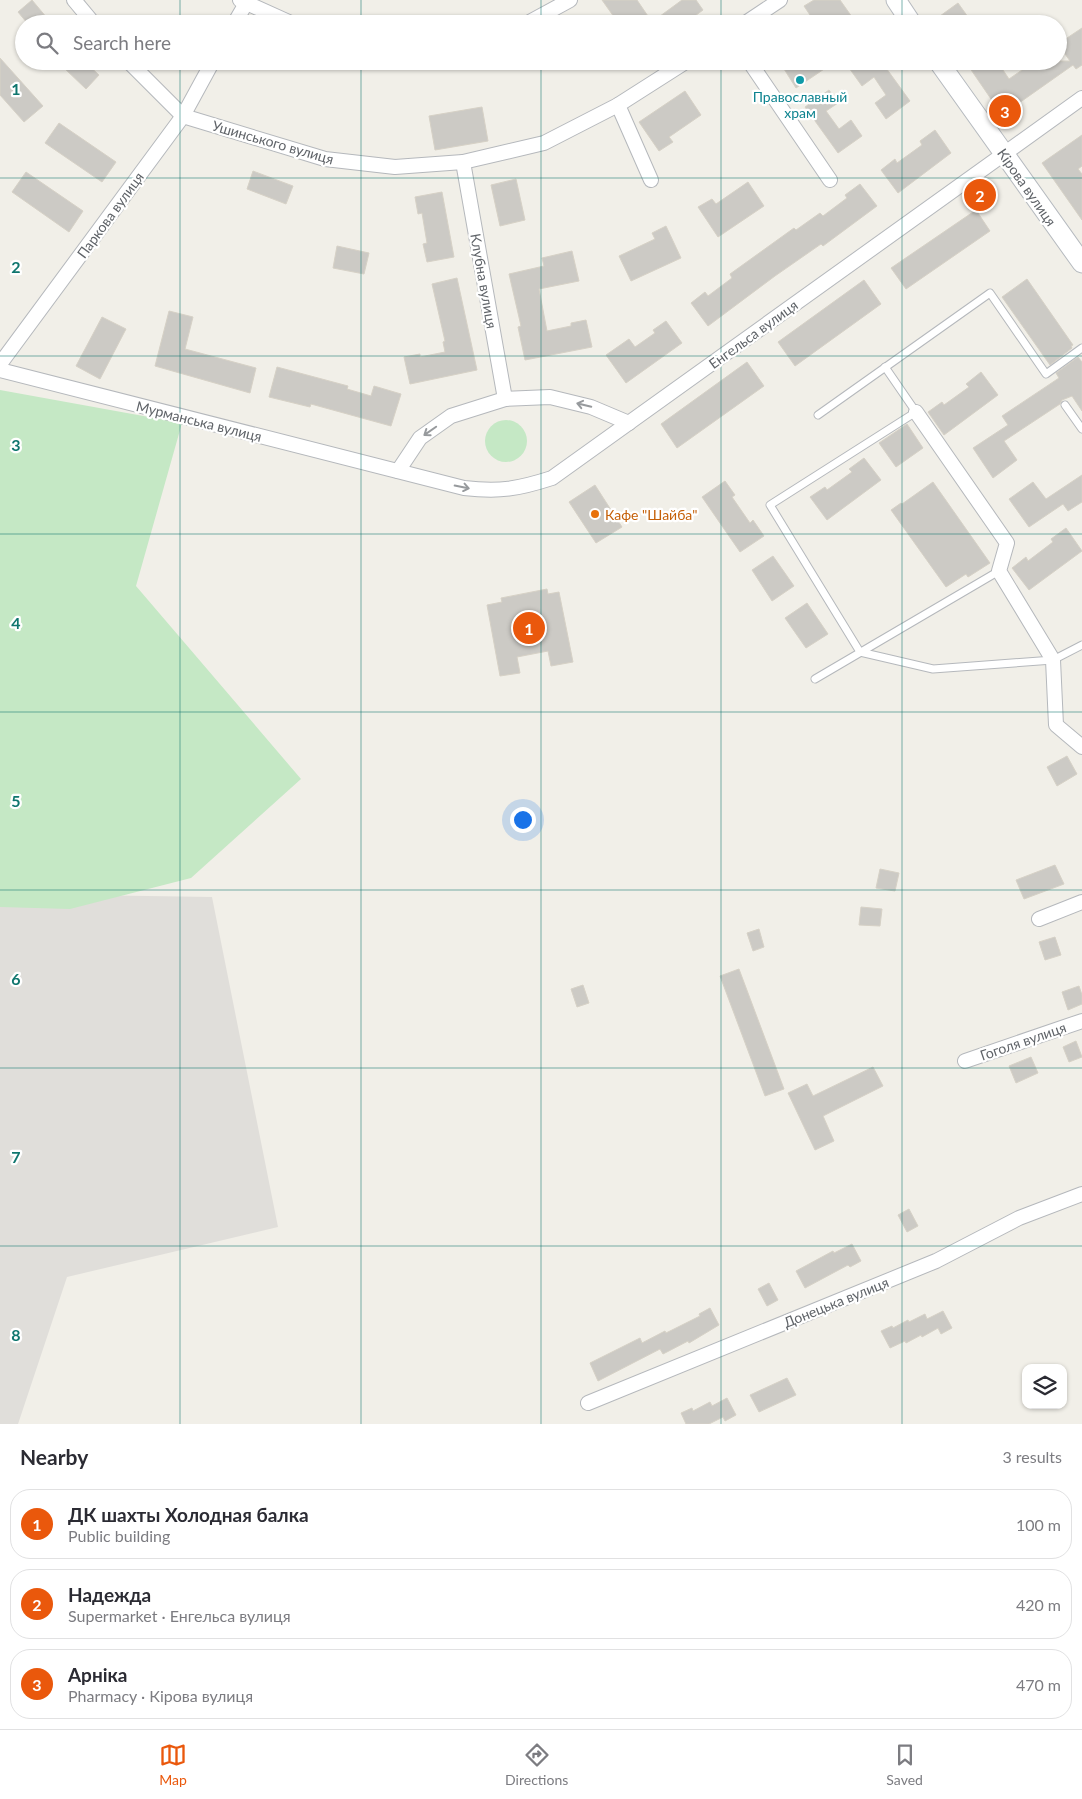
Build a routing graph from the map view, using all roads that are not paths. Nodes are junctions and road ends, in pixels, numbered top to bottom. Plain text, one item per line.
1 (74, 0) edge
2 (570, 0) edge
3 (780, 0) edge
4 (896, 0) edge
5 (244, 1) edge
6 (86, 15) edge
7 (238, 15) edge
8 (274, 15) edge
9 (542, 15) edge
10 (758, 15) edge
11 (906, 15) edge
12 (137, 70) edge
13 (208, 70) edge
14 (673, 70) edge
15 (755, 70) edge
16 (944, 70) edge
17 (1082, 98) edge
18 (618, 105) junction
19 (183, 116) junction
20 (1003, 153) junction
21 (463, 162) junction
22 (651, 180) dead end
23 (830, 180) dead end
24 (1082, 263) edge
25 (1082, 348) edge
26 (0, 364) edge
27 (885, 367) junction
28 (0, 370) edge
29 (505, 399) junction
30 (1065, 405) dead end
31 (916, 412) junction
32 (818, 415) dead end
33 (629, 423) junction
34 (1082, 429) edge
35 (398, 472) junction
36 (999, 571) junction
37 (1082, 645) edge
38 (860, 652) junction
39 (1052, 660) junction
40 (815, 679) dead end
41 (1082, 747) edge
42 (1082, 902) edge
43 (1040, 919) dead end
44 (1082, 1021) edge
45 (965, 1061) dead end
46 (1082, 1194) edge
47 (588, 1403) dead end

1 - 6 street
2 - 9 street
3 - 10 street
4 - 11 street
5 - 7 street
5 - 8 street
12 - 19 street, Ушинського вулиця
13 - 19 street, Паркова вулиця
14 - 18 street, Ушинського вулиця
15 - 23 street
16 - 20 street, Кірова вулиця
17 - 20 street, Енгельса вулиця
18 - 21 street, Ушинського вулиця
18 - 22 street
19 - 21 street, Ушинського вулиця
19 - 26 street, Паркова вулиця
20 - 24 street, Кірова вулиця
20 - 33 street, Енгельса вулиця
21 - 29 street, Клубна вулиця
25 - 27 lane
27 - 31 lane
27 - 32 lane
28 - 35 street, Мурманська вулиця
33 -> 29 street
29 -> 35 street
30 - 34 lane
31 - 36 street
31 - 38 lane
35 -> 33 street, Енгельса вулиця
36 - 38 lane
36 - 39 street
37 - 39 lane
38 - 39 lane
38 - 40 lane
39 - 41 street
42 - 43 street
44 - 45 street, Гоголя вулиця
46 - 47 street, Донецька вулиця

